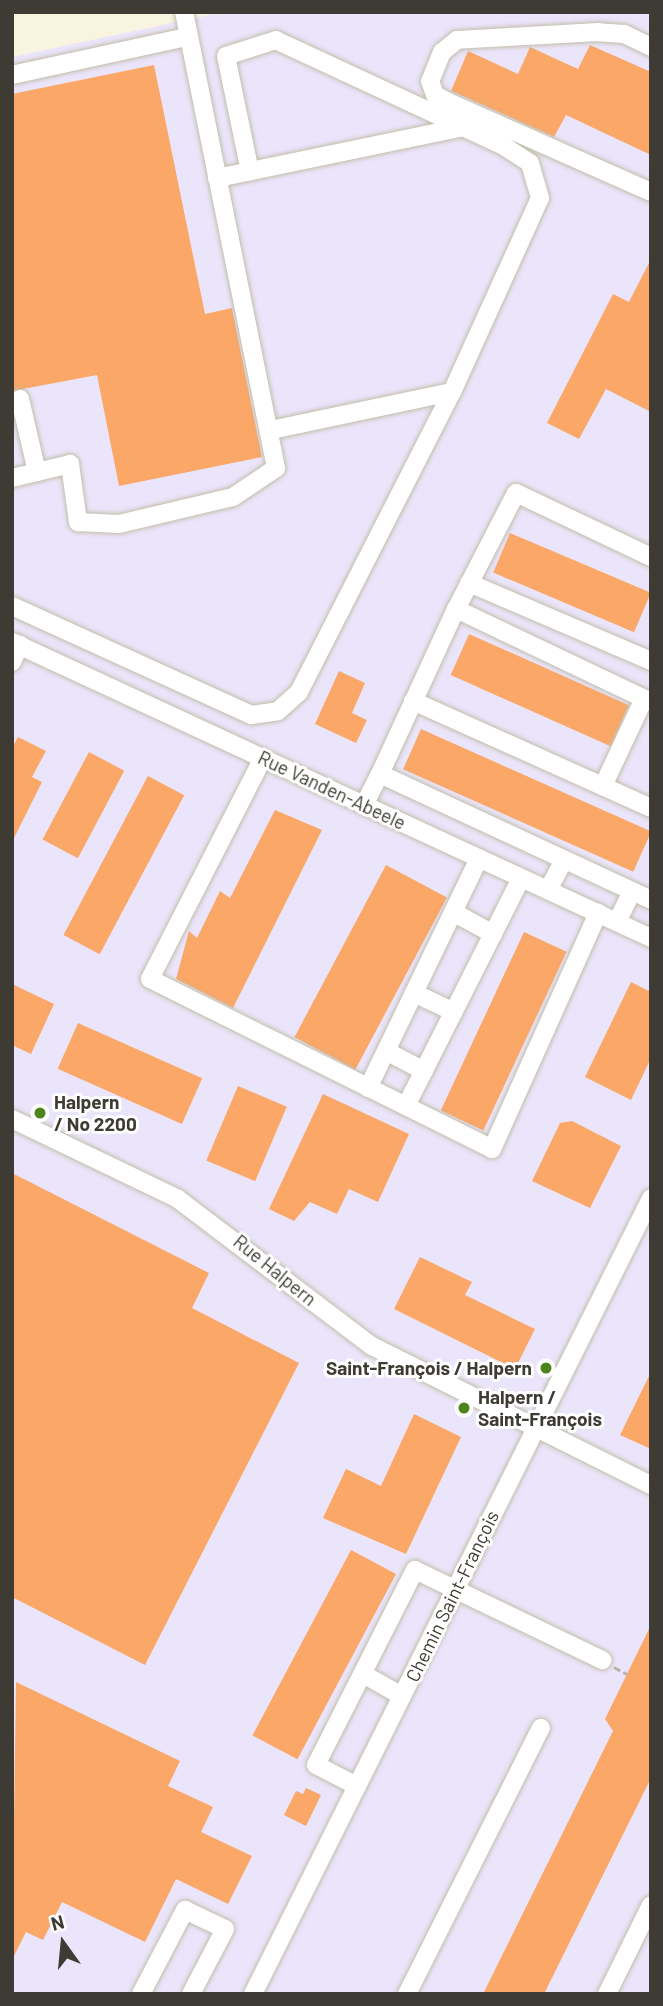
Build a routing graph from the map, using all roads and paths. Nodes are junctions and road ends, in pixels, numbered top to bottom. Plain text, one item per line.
1 (184, 12) edge
2 (187, 37) junction
3 (651, 47) edge
4 (12, 75) edge
5 (464, 127) junction
6 (250, 172) junction
7 (217, 178) junction
8 (651, 192) edge
9 (452, 392) junction
10 (20, 399) dead end
11 (271, 430) junction
12 (37, 472) junction
13 (12, 478) edge
14 (651, 557) edge
15 (469, 583) junction
16 (12, 606) edge
17 (456, 608) junction
18 (75, 637) junction
19 (15, 650) edge
20 (53, 660) junction
21 (651, 662) edge
22 (413, 701) junction
23 (647, 701) edge
24 (262, 758) junction
25 (380, 774) junction
26 (603, 786) junction
27 (364, 805) junction
28 (651, 808) edge
29 (479, 858) junction
30 (564, 860) junction
31 (521, 878) junction
32 (548, 890) junction
33 (632, 891) junction
34 (651, 900) edge
35 (453, 912) junction
36 (598, 913) junction
37 (617, 922) junction
38 (493, 934) junction
39 (651, 938) edge
40 (414, 993) junction
41 (454, 1012) junction
42 (386, 1051) junction
43 (424, 1071) junction
44 (368, 1088) junction
45 (406, 1106) junction
46 (12, 1119) edge
47 (651, 1198) edge
48 (537, 1425) junction
49 (651, 1485) edge
50 (455, 1589) junction
51 (608, 1664) joint
52 (363, 1674) junction
53 (627, 1674) dead end
54 (402, 1696) junction
55 (541, 1728) dead end
56 (358, 1786) junction
57 (651, 1905) edge
58 (142, 1994) edge
59 (191, 1994) edge
60 (253, 1994) edge
61 (407, 1994) edge
62 (607, 1994) edge

1 - 2 street
2 - 4 street
2 - 7 street
3 - 8 street
5 - 6 street
5 - 6 street
5 - 9 street
6 - 7 street
7 - 11 street
9 - 11 street
9 - 18 street
10 - 12 street
11 - 12 street
12 - 13 street
14 - 15 street
15 - 17 street
15 - 21 street
16 - 18 street
17 - 22 street
17 - 23 street
18 - 20 street
19 - 20 street, Rue Vanden-Abeele
20 - 24 street, Rue Vanden-Abeele
22 - 25 street
22 - 26 street
23 - 26 street
24 - 27 street, Rue Vanden-Abeele
24 - 44 street
25 - 27 street
25 - 30 street
26 - 28 street
27 - 29 street, Rue Vanden-Abeele
29 - 31 street, Rue Vanden-Abeele
29 - 35 street
30 - 32 street
30 - 33 street
31 - 32 street, Rue Vanden-Abeele
31 - 38 street
32 - 36 street, Rue Vanden-Abeele
33 - 34 street
33 - 37 street
35 - 38 street
35 - 40 street
36 - 37 street, Rue Vanden-Abeele
36 - 45 street
37 - 39 street, Rue Vanden-Abeele
38 - 41 street
40 - 41 street
40 - 42 street
41 - 43 street
42 - 43 street
42 - 44 street
43 - 45 street
44 - 45 street
46 - 48 street, Rue Halpern
47 - 48 street, Chemin Saint-François
48 - 49 street, Rue Halpern
48 - 50 street, Chemin Saint-François
50 - 51 street
50 - 52 street
50 - 54 street, Chemin Saint-François
51 - 53 path
52 - 54 street
52 - 56 street
54 - 56 street, Chemin Saint-François
55 - 61 street
56 - 60 street, Chemin Saint-François
57 - 62 street
58 - 59 street

